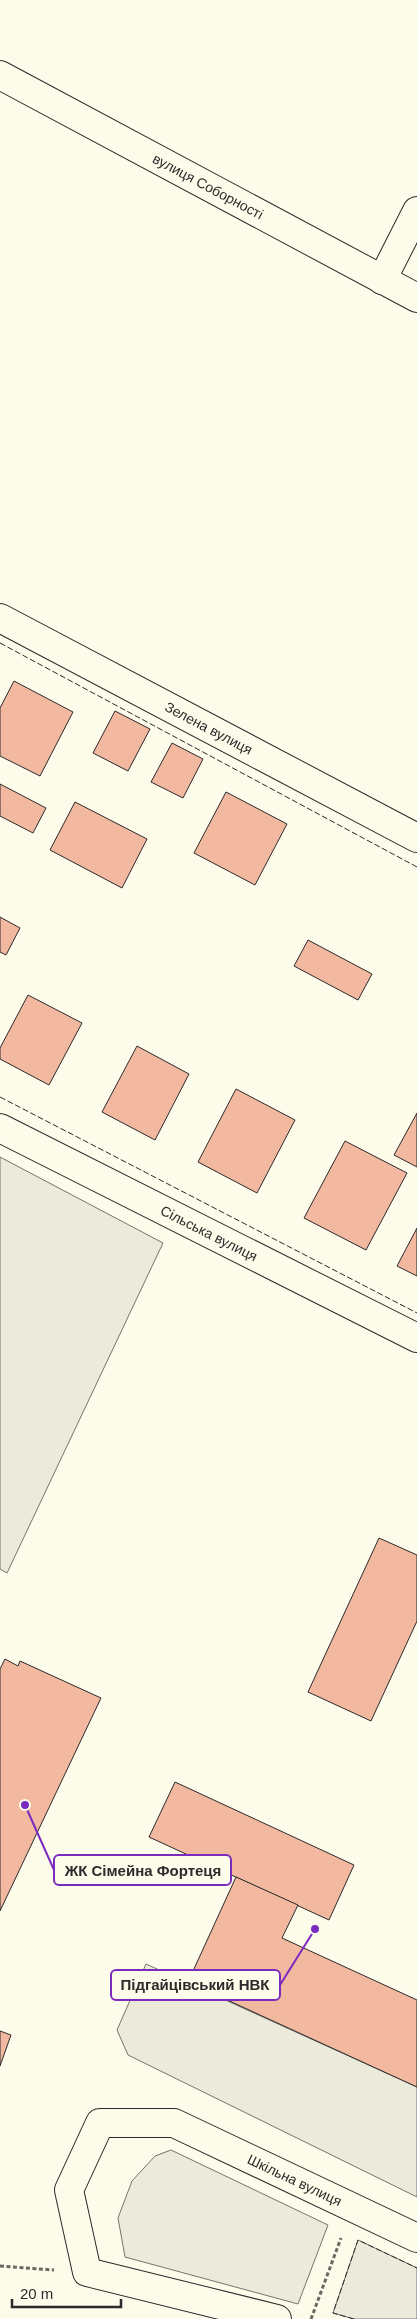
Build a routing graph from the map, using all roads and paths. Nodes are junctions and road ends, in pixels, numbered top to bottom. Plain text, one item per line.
1 (0, 75) edge
2 (417, 211) edge
3 (382, 280) junction
4 (417, 298) edge
5 (0, 618) edge
6 (417, 838) edge
7 (0, 1128) edge
8 (417, 1338) edge
9 (352, 2207) junction
10 (417, 2238) edge
11 (0, 2266) edge
12 (87, 2272) junction
13 (277, 2319) edge
14 (310, 2319) edge

1 - 3 street, вулиця Соборності
2 - 3 street
3 - 4 street, вулиця Соборності
5 - 6 street, Зелена вулиця
7 - 8 street, Сільська вулиця
9 - 10 street, Шкільна вулиця
9 - 12 street, Шкільна вулиця
9 - 14 path
11 - 12 path
12 - 13 street

